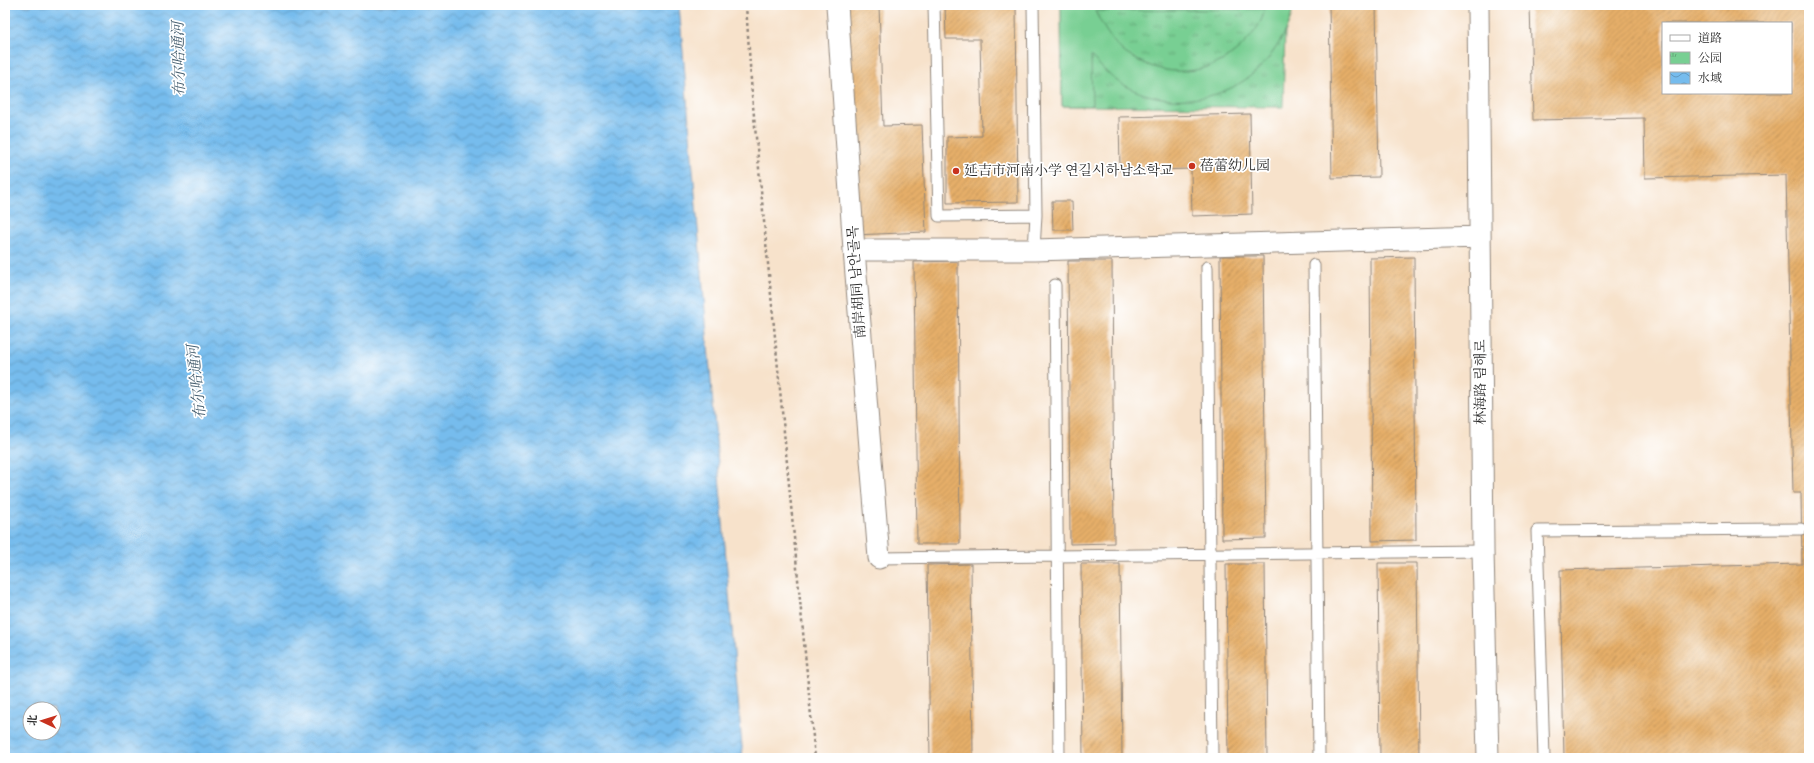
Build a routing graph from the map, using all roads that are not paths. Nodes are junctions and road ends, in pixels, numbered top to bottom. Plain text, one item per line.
1 (837, 5) edge
2 (934, 5) edge
3 (1033, 5) edge
4 (1478, 5) edge
5 (1036, 215) junction
6 (1480, 237) junction
7 (854, 250) junction
8 (1034, 250) junction
9 (1314, 265) dead end
10 (1207, 267) dead end
11 (1055, 285) dead end
12 (1801, 529) dead end
13 (1483, 550) junction
14 (1317, 552) junction
15 (1210, 554) junction
16 (1057, 556) junction
17 (879, 558) joint
18 (1059, 758) edge
19 (1212, 758) edge
20 (1319, 758) edge
21 (1488, 758) edge
22 (1544, 758) edge

1 - 7 street, 南岸胡同 남안골목
2 - 5 lane
3 - 5 lane
4 - 6 street, 林海路 림해로
5 - 8 lane
6 - 8 street
6 - 13 street, 林海路 림해로
7 - 8 street
7 - 17 street, 南岸胡同 남안골목
9 - 14 lane
10 - 15 lane
11 - 16 lane
12 - 22 lane
13 - 14 lane
13 - 21 street, 林海路 림해로
14 - 15 lane
14 - 20 lane
15 - 16 lane
15 - 19 lane
16 - 17 lane
16 - 18 lane

